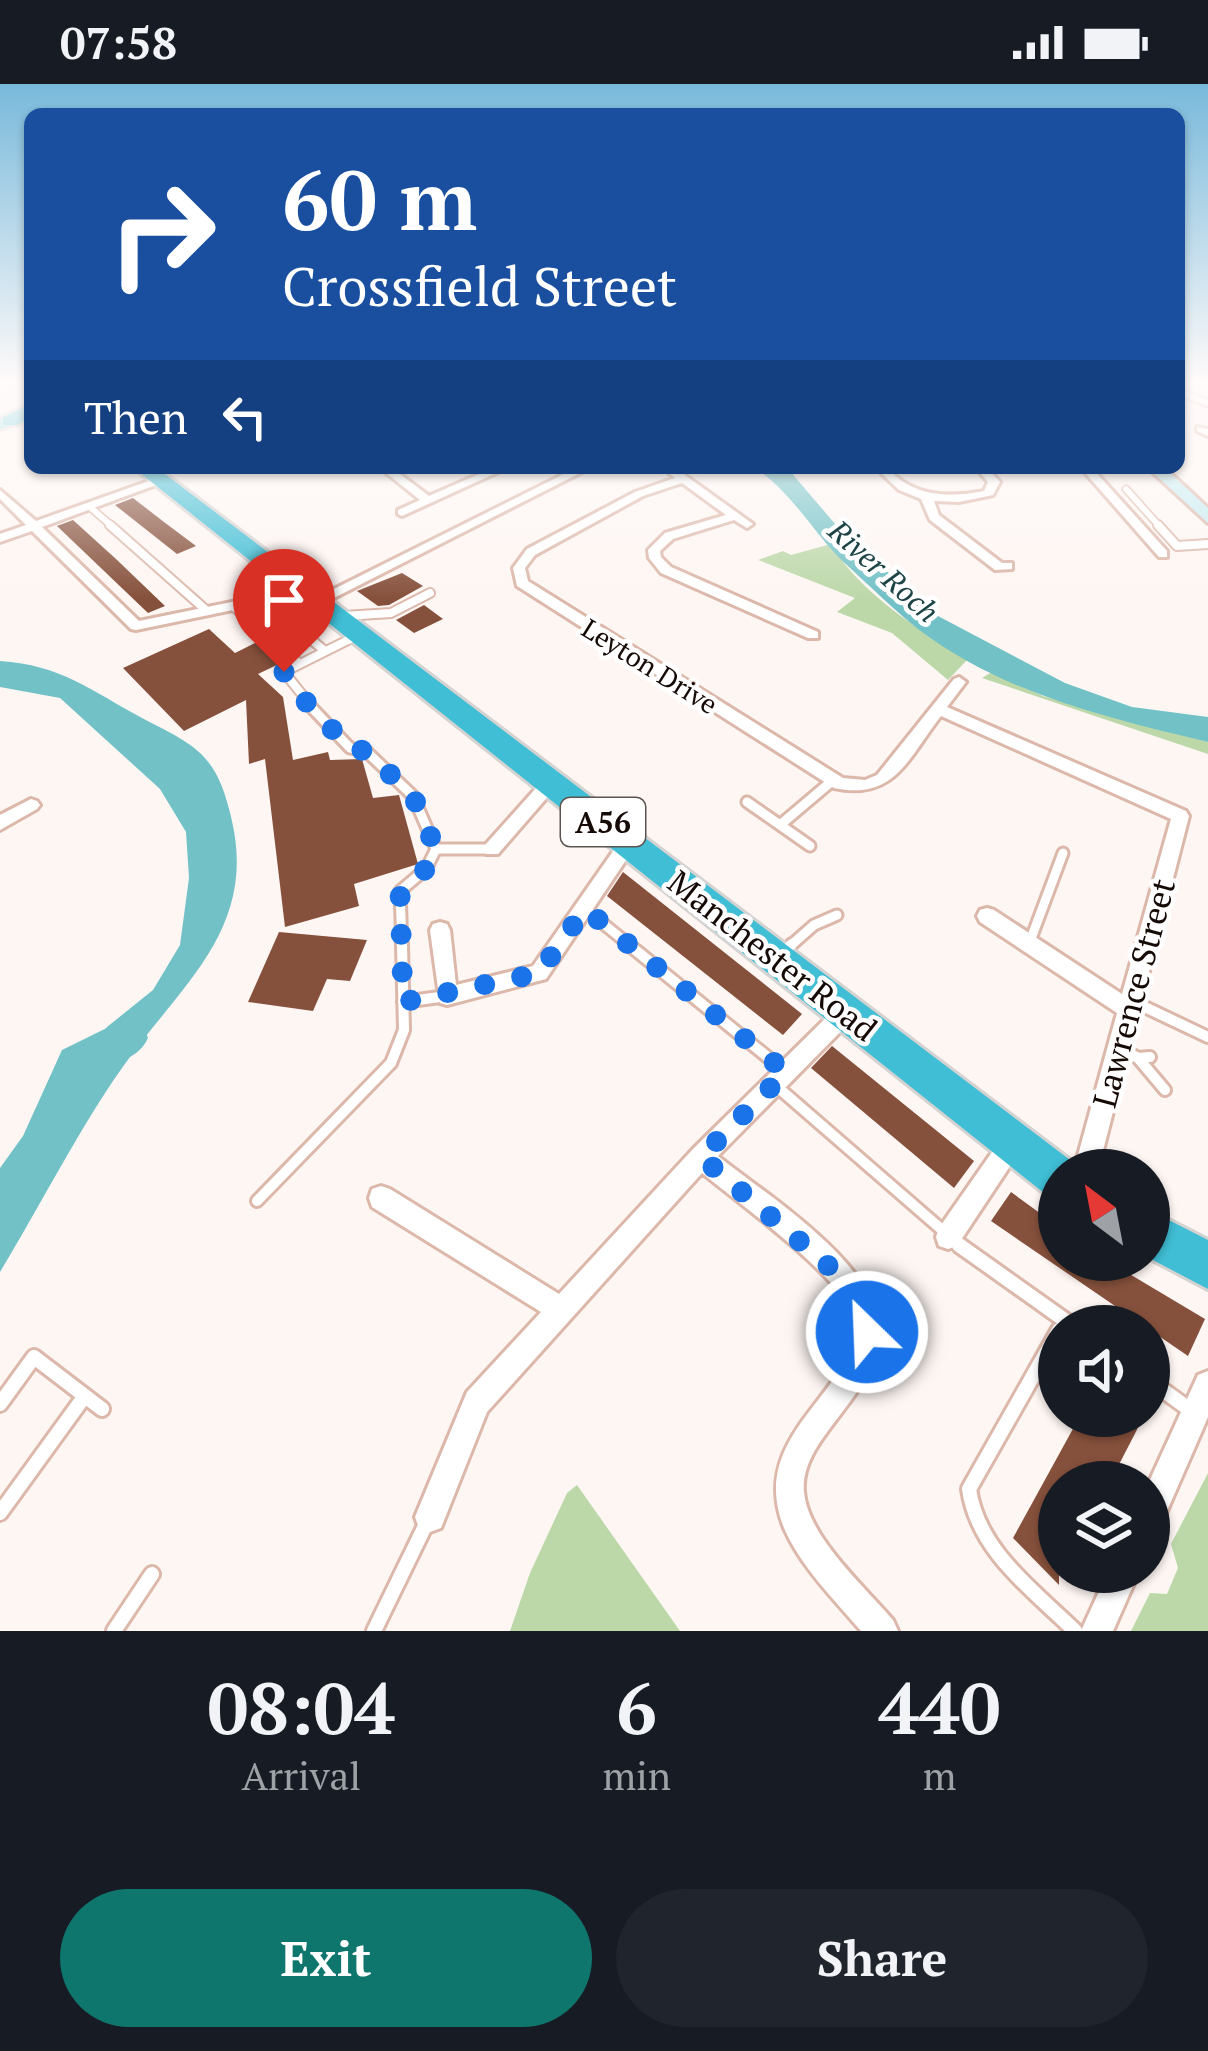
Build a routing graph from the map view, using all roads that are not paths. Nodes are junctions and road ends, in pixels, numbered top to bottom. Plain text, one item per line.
1 (152, 474) edge
2 (394, 474) edge
3 (489, 474) edge
4 (574, 474) edge
5 (676, 474) edge
6 (887, 474) edge
7 (987, 474) edge
8 (1091, 474) edge
9 (1162, 474) edge
10 (682, 479) junction
11 (1126, 489) dead end
12 (0, 493) edge
13 (927, 499) junction
14 (428, 501) junction
15 (89, 506) junction
16 (402, 512) dead end
17 (1208, 518) edge
18 (32, 526) junction
19 (0, 538) edge
20 (1208, 544) edge
21 (1163, 554) dead end
22 (1008, 566) dead end
23 (430, 592) dead end
24 (233, 607) junction
25 (330, 610) junction
26 (207, 611) junction
27 (254, 624) junction
28 (810, 628) dead end
29 (325, 651) junction
30 (299, 663) junction
31 (959, 682) dead end
32 (938, 709) junction
33 (832, 781) junction
34 (551, 782) junction
35 (747, 802) dead end
36 (31, 805) dead end
37 (0, 823) edge
38 (780, 825) junction
39 (632, 845) junction
40 (810, 846) dead end
41 (436, 849) junction
42 (492, 849) joint
43 (1063, 853) dead end
44 (585, 909) junction
45 (837, 915) dead end
46 (987, 916) dead end
47 (440, 930) dead end
48 (1029, 944) junction
49 (777, 957) junction
50 (447, 996) junction
51 (403, 1002) junction
52 (1129, 1004) junction
53 (847, 1012) junction
54 (1208, 1037) edge
55 (1135, 1054) junction
56 (780, 1078) junction
57 (1166, 1090) dead end
58 (1012, 1143) junction
59 (1095, 1149) edge
60 (701, 1157) junction
61 (1038, 1162) edge
62 (381, 1198) dead end
63 (257, 1201) dead end
64 (948, 1237) junction
65 (1170, 1245) edge
66 (1208, 1266) edge
67 (1038, 1306) edge
68 (561, 1310) junction
69 (1038, 1371) edge
70 (1208, 1384) edge
71 (1170, 1395) edge
72 (84, 1396) junction
73 (0, 1404) edge
74 (102, 1409) dead end
75 (1195, 1413) junction
76 (1170, 1469) edge
77 (0, 1514) edge
78 (430, 1517) joint
79 (152, 1574) dead end
80 (1114, 1593) edge
81 (114, 1631) edge
82 (374, 1631) edge
83 (882, 1631) edge
84 (1075, 1631) edge
85 (1097, 1631) edge

1 - 15 street
1 - 25 highway, Manchester Road / A56
2 - 14 street
3 - 14 street
4 - 25 street
5 - 10 street
6 - 13 street
7 - 13 street
8 - 21 street
9 - 17 street
10 - 28 street
10 - 33 street, Leyton Drive
11 - 20 lane
12 - 18 street
13 - 22 street
14 - 16 street
15 - 18 street
15 - 26 lane
18 - 19 street
18 - 26 street
23 - 25 lane
24 - 25 street
24 - 26 street
24 - 27 lane
25 - 29 lane
25 - 34 highway, Manchester Road / A56
27 - 29 lane
27 - 30 lane
29 - 30 lane
30 - 41 lane
31 - 32 street
32 - 33 street
32 - 52 street, Lawrence Street
33 - 38 lane
34 - 39 highway, Manchester Road / A56
34 - 42 street
35 - 38 lane
36 - 37 street
38 - 40 lane
39 - 44 street
39 - 49 highway, Manchester Road / A56
41 - 42 lane
41 - 51 lane
43 - 48 lane
44 - 50 street
44 - 56 lane
45 - 49 lane
46 - 48 street
47 - 50 street
48 - 52 street
49 - 53 highway, Manchester Road / A56
50 - 51 lane
51 - 63 lane
52 - 54 lane
52 - 55 street, Lawrence Street
53 - 56 street
53 - 58 highway, Manchester Road / A56
55 - 57 lane
55 - 59 street, Lawrence Street
56 - 60 street
56 - 64 lane
58 - 61 highway, Manchester Road / A56
58 - 64 street
60 - 68 street
60 - 83 street
62 - 68 street
64 - 67 lane
65 - 66 highway
68 - 78 street
69 - 84 lane
70 - 75 street
71 - 75 lane
72 - 73 lane
72 - 74 lane
72 - 77 lane
75 - 76 street
78 - 82 lane
79 - 81 lane
80 - 85 street

